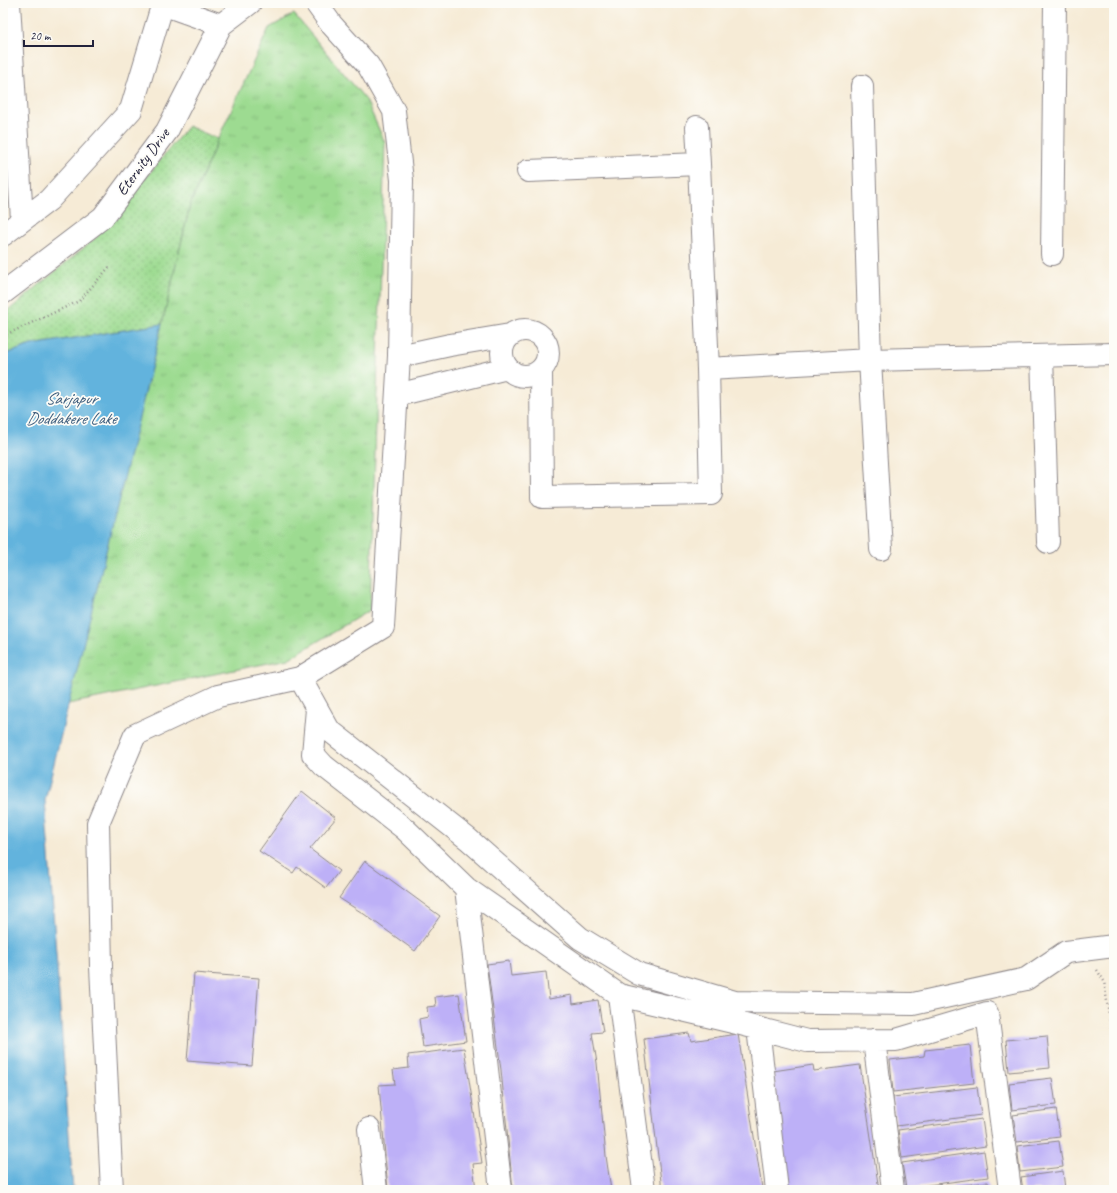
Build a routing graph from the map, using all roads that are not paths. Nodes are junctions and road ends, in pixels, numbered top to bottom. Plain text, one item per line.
1 (8, 3) edge
2 (162, 3) edge
3 (250, 3) edge
4 (316, 3) edge
5 (1055, 3) edge
6 (221, 25) junction
7 (862, 86) dead end
8 (697, 127) dead end
9 (699, 164) junction
10 (528, 171) dead end
11 (22, 220) junction
12 (3, 235) edge
13 (1052, 254) dead end
14 (3, 293) edge
15 (510, 335) junction
16 (1114, 354) edge
17 (399, 356) junction
18 (1042, 356) junction
19 (870, 360) junction
20 (507, 368) junction
21 (708, 369) junction
22 (541, 370) junction
23 (397, 395) junction
24 (1048, 542) dead end
25 (881, 549) dead end
26 (300, 678) junction
27 (317, 709) junction
28 (466, 888) junction
29 (1114, 946) edge
30 (619, 995) junction
31 (758, 1028) junction
32 (874, 1040) junction
33 (369, 1129) dead end
34 (112, 1190) edge
35 (376, 1190) edge
36 (501, 1190) edge
37 (644, 1190) edge
38 (777, 1190) edge
39 (893, 1190) edge
40 (1010, 1190) edge

1 - 11 street
2 - 6 street
2 - 11 street
3 - 6 street, Eternity Drive
4 - 17 street
5 - 13 street
6 - 14 street, Eternity Drive
7 - 19 street
8 - 9 street
9 - 10 street
9 - 21 street
11 - 12 street
15 - 17 street
15 - 20 street
15 - 22 street
16 - 18 street
17 - 23 street
18 - 19 street
18 - 24 street
19 - 21 street
19 - 25 street
20 - 22 street
20 - 23 street
21 - 22 street
23 - 26 street
26 - 27 street
26 - 34 street
27 - 28 street
27 - 29 street
28 - 30 street
28 - 36 street
30 - 31 street
30 - 37 street
31 - 32 street
31 - 38 street
32 - 39 street
32 - 40 street
33 - 35 street

